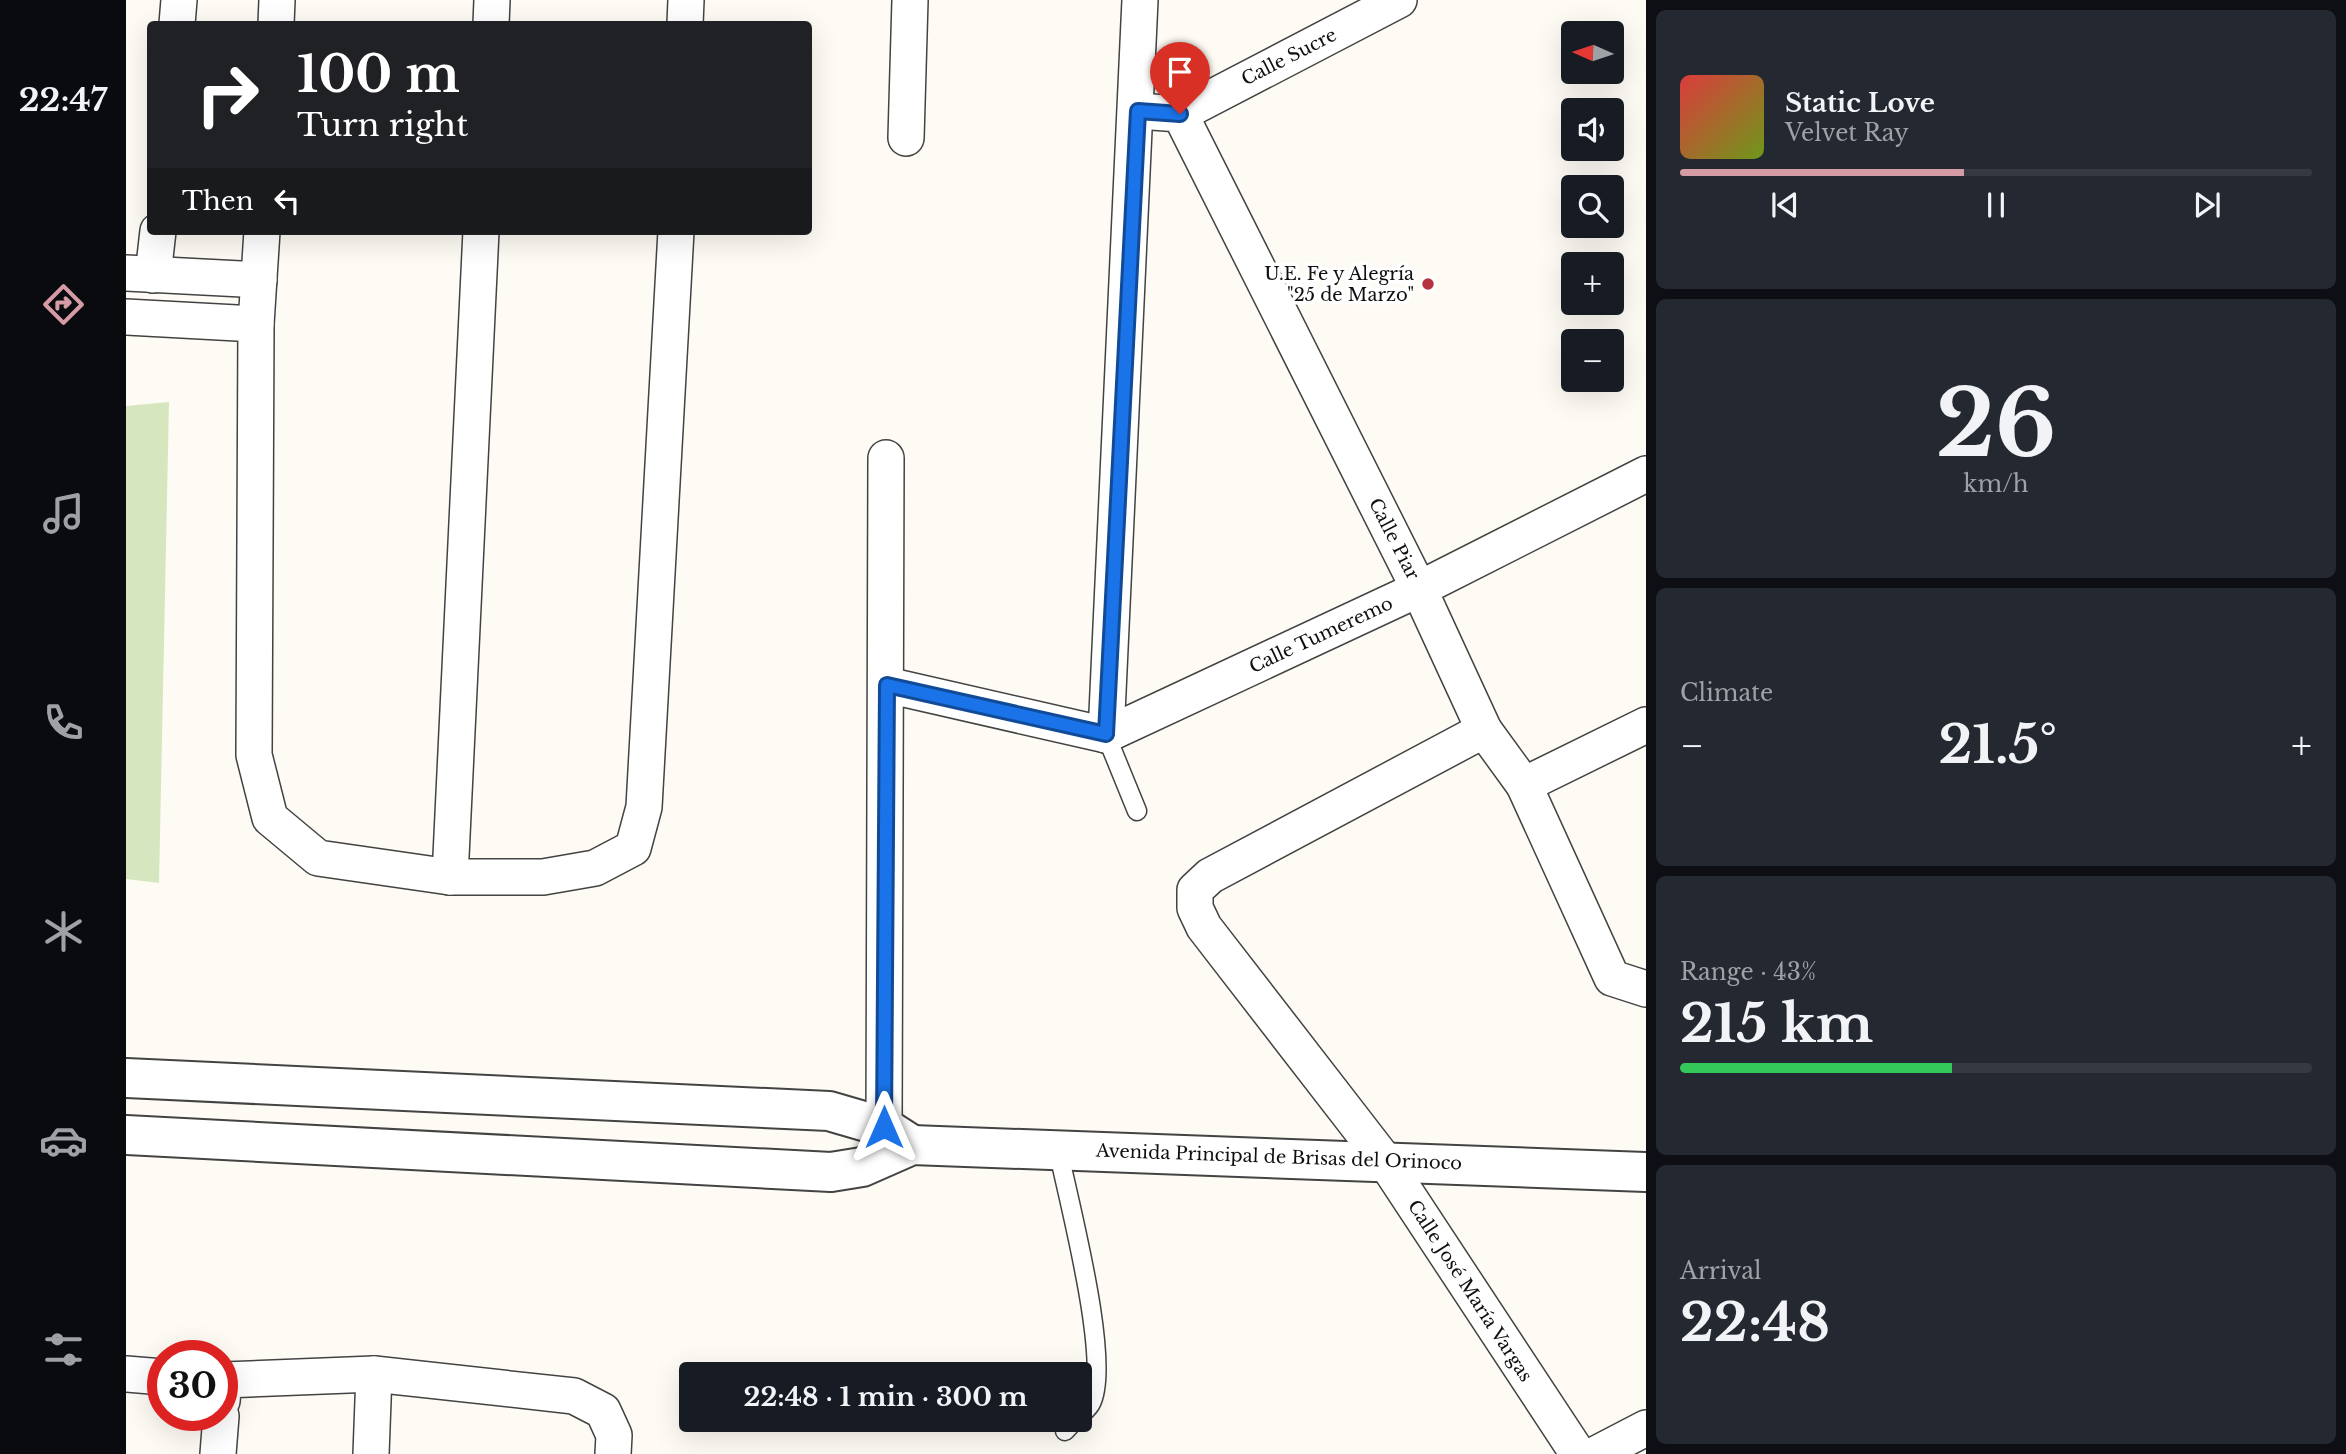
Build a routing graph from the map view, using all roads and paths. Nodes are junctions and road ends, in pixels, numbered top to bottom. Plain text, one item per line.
1 (179, 0) edge
2 (277, 0) edge
3 (492, 0) edge
4 (686, 0) edge
5 (910, 0) edge
6 (1140, 0) edge
7 (1399, 0) edge
8 (177, 21) edge
9 (276, 21) edge
10 (491, 21) edge
11 (685, 21) edge
12 (1138, 111) junction
13 (1180, 114) junction
14 (906, 138) dead end
15 (156, 235) edge
16 (262, 235) edge
17 (481, 235) edge
18 (676, 235) edge
19 (140, 274) edge
20 (259, 280) junction
21 (126, 317) edge
22 (256, 324) junction
23 (886, 458) dead end
24 (1646, 474) edge
25 (1419, 589) junction
26 (887, 685) junction
27 (1646, 725) edge
28 (1484, 730) junction
29 (1106, 734) junction
30 (1524, 785) junction
31 (1137, 811) dead end
32 (450, 877) junction
33 (1642, 988) edge
34 (126, 1078) edge
35 (126, 1135) edge
36 (898, 1136) junction
37 (1058, 1149) junction
38 (1385, 1161) junction
39 (1646, 1172) edge
40 (126, 1374) edge
41 (374, 1374) junction
42 (147, 1376) edge
43 (238, 1386) edge
44 (1092, 1399) edge
45 (1646, 1428) edge
46 (220, 1431) edge
47 (218, 1454) edge
48 (371, 1454) edge
49 (612, 1454) edge
50 (1578, 1454) edge
51 (1596, 1454) edge

1 - 8 street
2 - 9 street
3 - 10 street
4 - 11 street
5 - 14 street
6 - 12 street
7 - 13 street, Calle Sucre
12 - 13 street
12 - 29 street
13 - 25 street, Calle Piar
15 - 19 street
16 - 20 street
17 - 32 street
18 - 32 street
19 - 20 street
20 - 22 street
21 - 22 street
22 - 32 street
23 - 26 street
24 - 25 street, Calle Tumeremo
25 - 28 street, Calle Piar
25 - 29 street, Calle Tumeremo
26 - 29 street
26 - 36 street
27 - 30 street
28 - 30 street, Calle Piar
28 - 38 street, Calle José María Vargas
29 - 31 lane
30 - 33 street, Calle Piar
34 - 36 street
35 - 36 street
36 - 37 street, Avenida Principal de Brisas del Orinoco
37 - 38 street, Avenida Principal de Brisas del Orinoco
37 - 44 lane
38 - 39 street, Avenida Principal de Brisas del Orinoco
38 - 50 street, Calle José María Vargas
40 - 42 street
41 - 43 street
41 - 48 street
41 - 49 street
45 - 51 street
46 - 47 street

